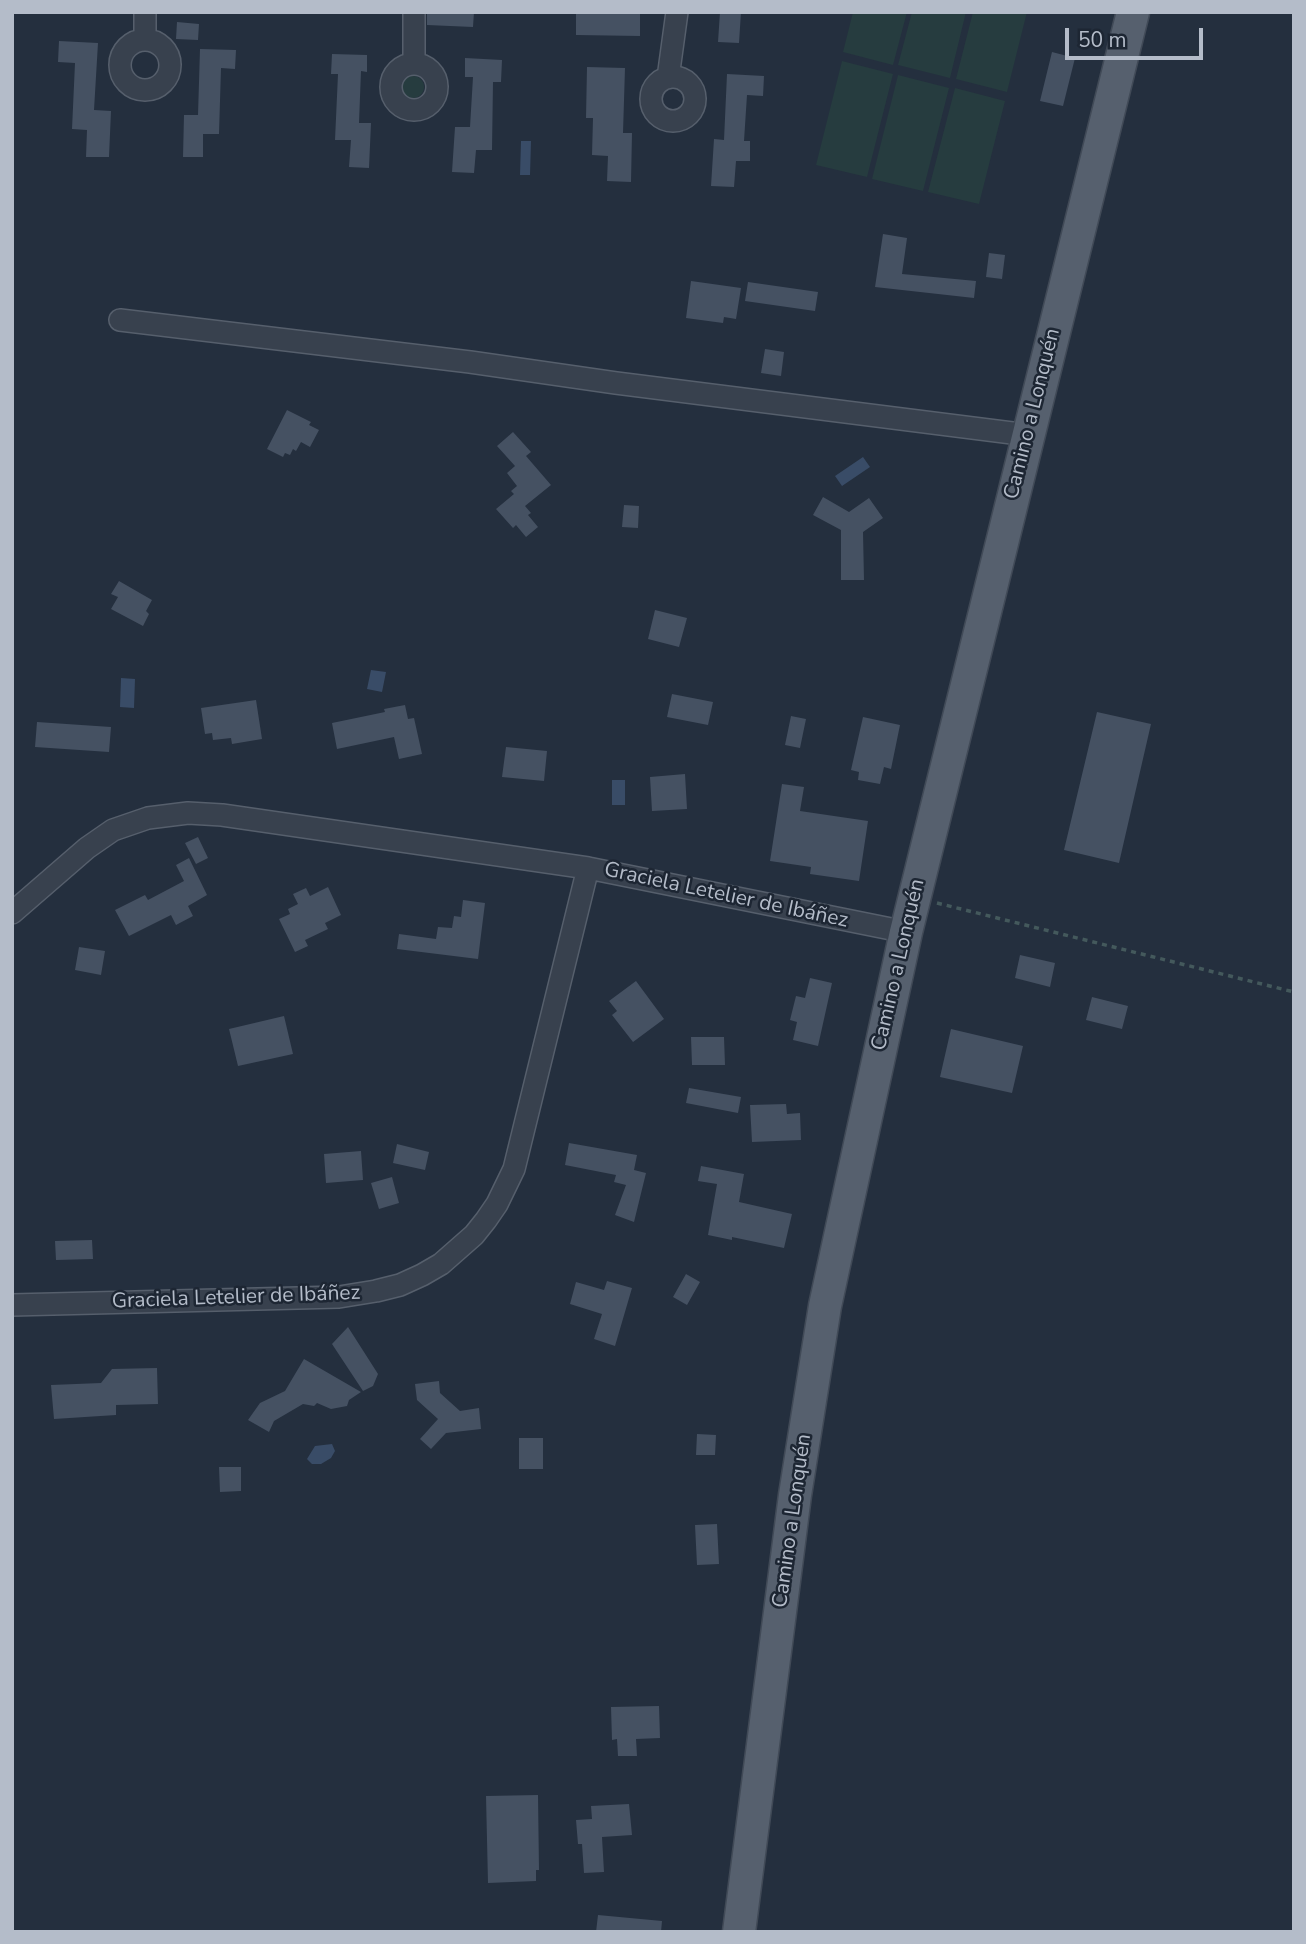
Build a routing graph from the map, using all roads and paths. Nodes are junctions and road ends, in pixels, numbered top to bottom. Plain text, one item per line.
1 (145, 12) edge
2 (414, 12) edge
3 (677, 12) edge
4 (1133, 12) edge
5 (145, 40) dead end
6 (414, 64) dead end
7 (668, 78) dead end
8 (120, 320) dead end
9 (1028, 435) junction
10 (588, 867) junction
11 (914, 898) junction
12 (12, 913) edge
13 (906, 932) junction
14 (1294, 992) edge
15 (12, 1305) edge
16 (739, 1932) edge

1 - 5 street
2 - 6 street
3 - 7 street
4 - 9 main road, Camino a Lonquén
8 - 9 street
9 - 11 main road, Camino a Lonquén
10 - 12 street, Graciela Letelier de Ibáñez
10 - 13 street, Graciela Letelier de Ibáñez
10 - 15 street, Graciela Letelier de Ibáñez
11 - 13 main road, Camino a Lonquén
11 - 14 path
13 - 16 main road, Camino a Lonquén

